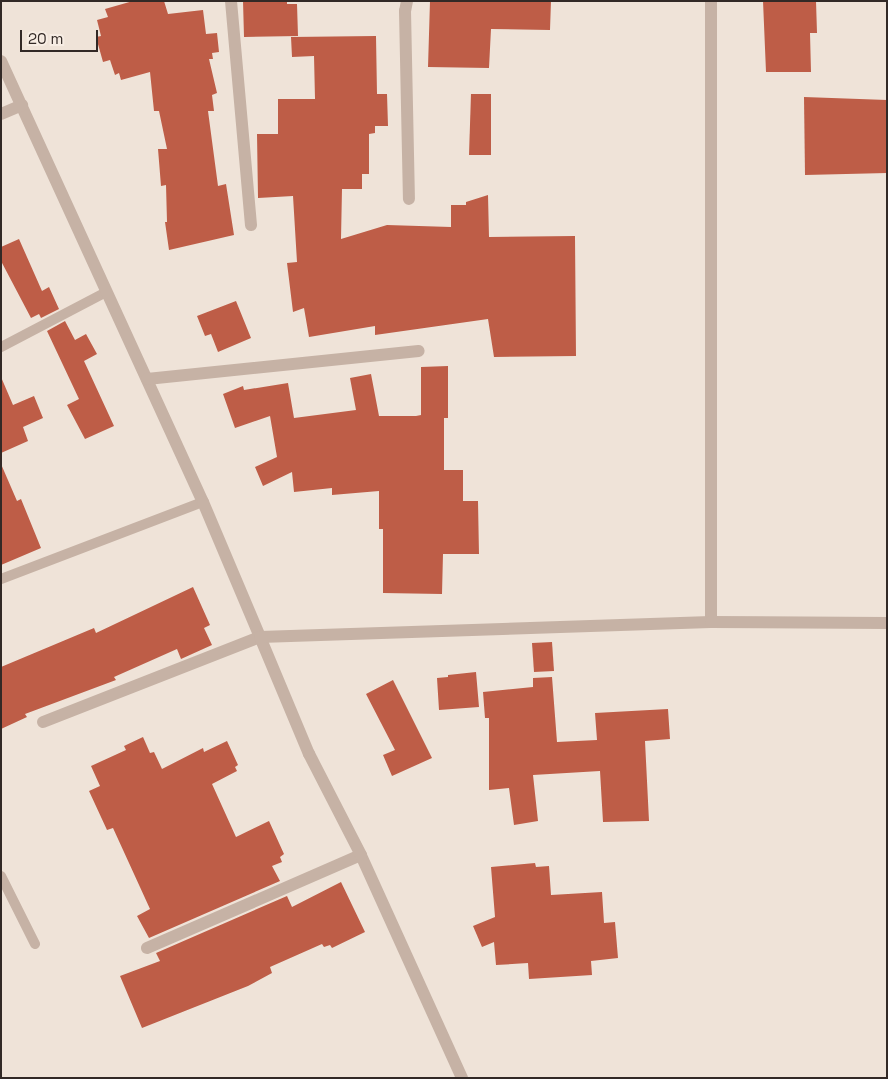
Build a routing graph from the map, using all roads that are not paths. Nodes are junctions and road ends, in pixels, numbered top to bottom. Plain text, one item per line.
1 (231, 1) edge
2 (407, 1) edge
3 (711, 1) edge
4 (1, 61) edge
5 (22, 105) junction
6 (1, 114) edge
7 (409, 199) dead end
8 (251, 225) dead end
9 (106, 292) junction
10 (1, 347) edge
11 (419, 351) dead end
12 (147, 379) junction
13 (203, 502) junction
14 (1, 579) edge
15 (711, 622) junction
16 (887, 623) edge
17 (260, 637) junction
18 (43, 722) dead end
19 (361, 855) junction
20 (1, 876) edge
21 (35, 944) dead end
22 (147, 948) dead end
23 (462, 1078) edge

1 - 8 street
2 - 7 street
3 - 15 street
4 - 5 street
5 - 6 street
5 - 9 street
9 - 10 lane
9 - 12 street
11 - 12 street
12 - 13 street
13 - 14 lane
13 - 17 street
15 - 16 street
15 - 17 street
17 - 18 street
17 - 19 street
19 - 22 street
19 - 23 street
20 - 21 lane

